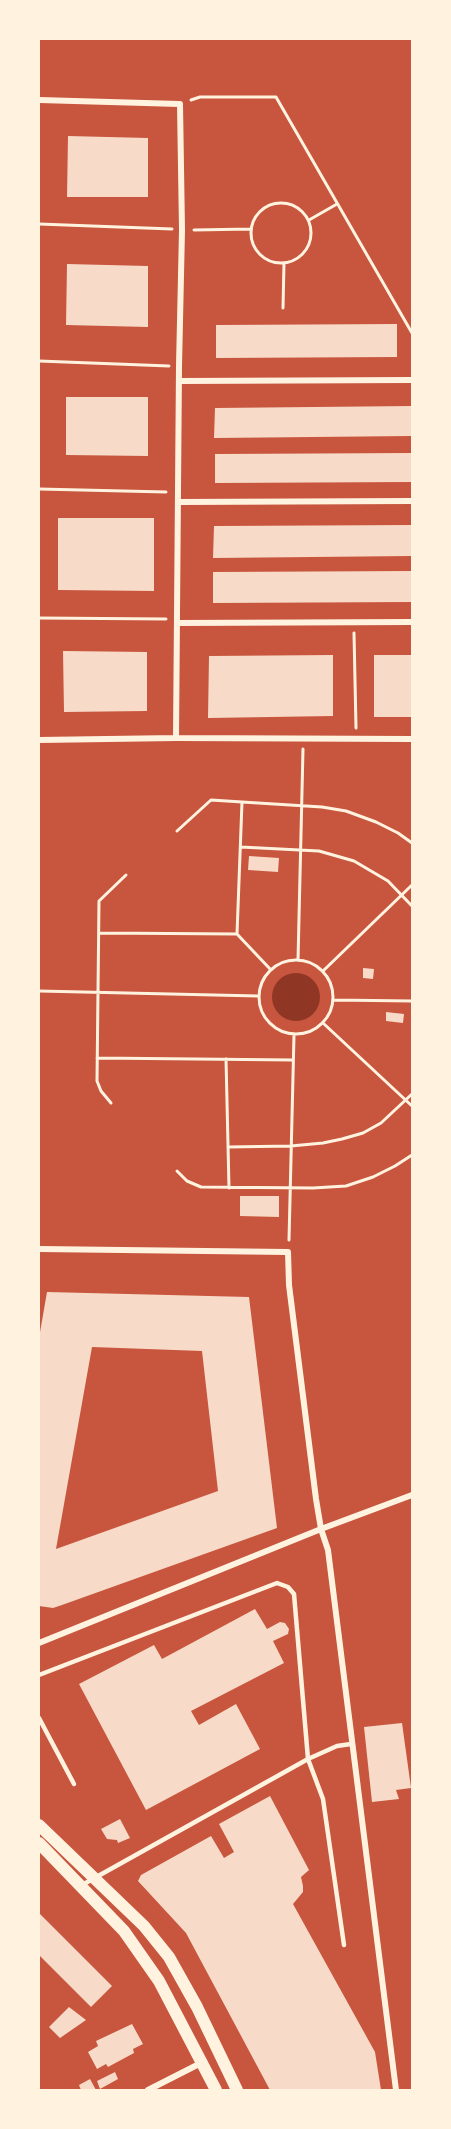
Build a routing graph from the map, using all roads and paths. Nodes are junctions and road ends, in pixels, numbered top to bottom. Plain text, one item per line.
1 (39, 100) edge
2 (180, 104) junction
3 (337, 204) junction
4 (309, 220) junction
5 (39, 224) edge
6 (182, 230) junction
7 (251, 230) junction
8 (284, 263) junction
9 (283, 308) dead end
10 (412, 333) edge
11 (39, 361) edge
12 (179, 366) junction
13 (412, 380) edge
14 (179, 381) junction
15 (39, 489) edge
16 (178, 492) junction
17 (412, 501) edge
18 (178, 502) junction
19 (39, 618) edge
20 (177, 621) junction
21 (354, 622) junction
22 (412, 622) edge
23 (176, 738) junction
24 (304, 739) junction
25 (357, 739) junction
26 (412, 739) edge
27 (39, 740) edge
28 (242, 802) junction
29 (301, 806) junction
30 (177, 831) dead end
31 (412, 843) edge
32 (240, 847) junction
33 (300, 850) junction
34 (126, 875) dead end
35 (412, 885) edge
36 (402, 894) junction
37 (412, 906) edge
38 (99, 933) junction
39 (237, 934) junction
40 (298, 960) junction
41 (271, 970) junction
42 (323, 971) junction
43 (39, 991) edge
44 (98, 992) junction
45 (258, 996) junction
46 (333, 1000) junction
47 (412, 1001) edge
48 (323, 1023) junction
49 (294, 1035) junction
50 (97, 1058) junction
51 (226, 1059) junction
52 (293, 1060) junction
53 (412, 1094) edge
54 (407, 1101) junction
55 (111, 1103) dead end
56 (412, 1106) edge
57 (291, 1146) junction
58 (228, 1147) junction
59 (412, 1155) edge
60 (177, 1171) dead end
61 (230, 1188) junction
62 (290, 1188) junction
63 (39, 1250) edge
64 (288, 1252) junction
65 (412, 1495) edge
66 (321, 1529) junction
67 (39, 1643) edge
68 (39, 1675) edge
69 (39, 1718) edge
70 (351, 1744) junction
71 (308, 1759) junction
72 (74, 1784) dead end
73 (39, 1825) edge
74 (39, 1843) edge
75 (87, 1882) junction
76 (344, 1946) dead end
77 (203, 2062) junction
78 (148, 2090) edge
79 (216, 2090) edge
80 (224, 2090) edge
81 (237, 2090) edge
82 (396, 2090) edge

1 - 2 street
2 - 3 path
2 - 6 street
3 - 4 path
3 - 10 path
4 - 7 path
4 - 8 path
5 - 6 path
6 - 7 path
6 - 12 street
7 - 8 path
8 - 9 path
11 - 12 path
12 - 14 street
13 - 14 street
14 - 16 street
15 - 16 path
16 - 18 street
17 - 18 street
18 - 20 street
19 - 20 path
20 - 21 street
20 - 23 street
21 - 22 street
21 - 25 path
23 - 24 street
23 - 27 street
24 - 25 street
24 - 29 path
25 - 26 street
28 - 29 path
28 - 30 path
28 - 32 path
29 - 31 path
29 - 33 path
32 - 33 path
32 - 39 path
33 - 36 path
33 - 40 path
34 - 38 path
35 - 36 path
36 - 37 path
36 - 42 path
38 - 39 path
38 - 44 path
39 - 41 path
40 - 41 path
40 - 42 path
41 - 45 path
42 - 46 path
43 - 44 path
44 - 45 path
44 - 50 path
45 - 49 path
46 - 47 path
46 - 48 path
48 - 49 path
48 - 54 path
49 - 52 path
50 - 51 path
50 - 55 path
51 - 52 path
51 - 58 path
52 - 57 path
53 - 54 path
54 - 56 path
54 - 57 path
57 - 58 path
57 - 62 path
58 - 61 path
59 - 62 path
60 - 61 path
61 - 62 path
62 - 64 path
63 - 64 street
64 - 66 street
65 - 66 street
66 - 67 street
66 - 70 street
68 - 71 lane
69 - 72 lane
70 - 71 lane
70 - 82 street
71 - 75 lane
71 - 76 lane
73 - 75 main road
74 - 75 main road
75 - 77 main road
75 - 81 main road
77 - 78 street
77 - 79 main road
77 - 80 main road

